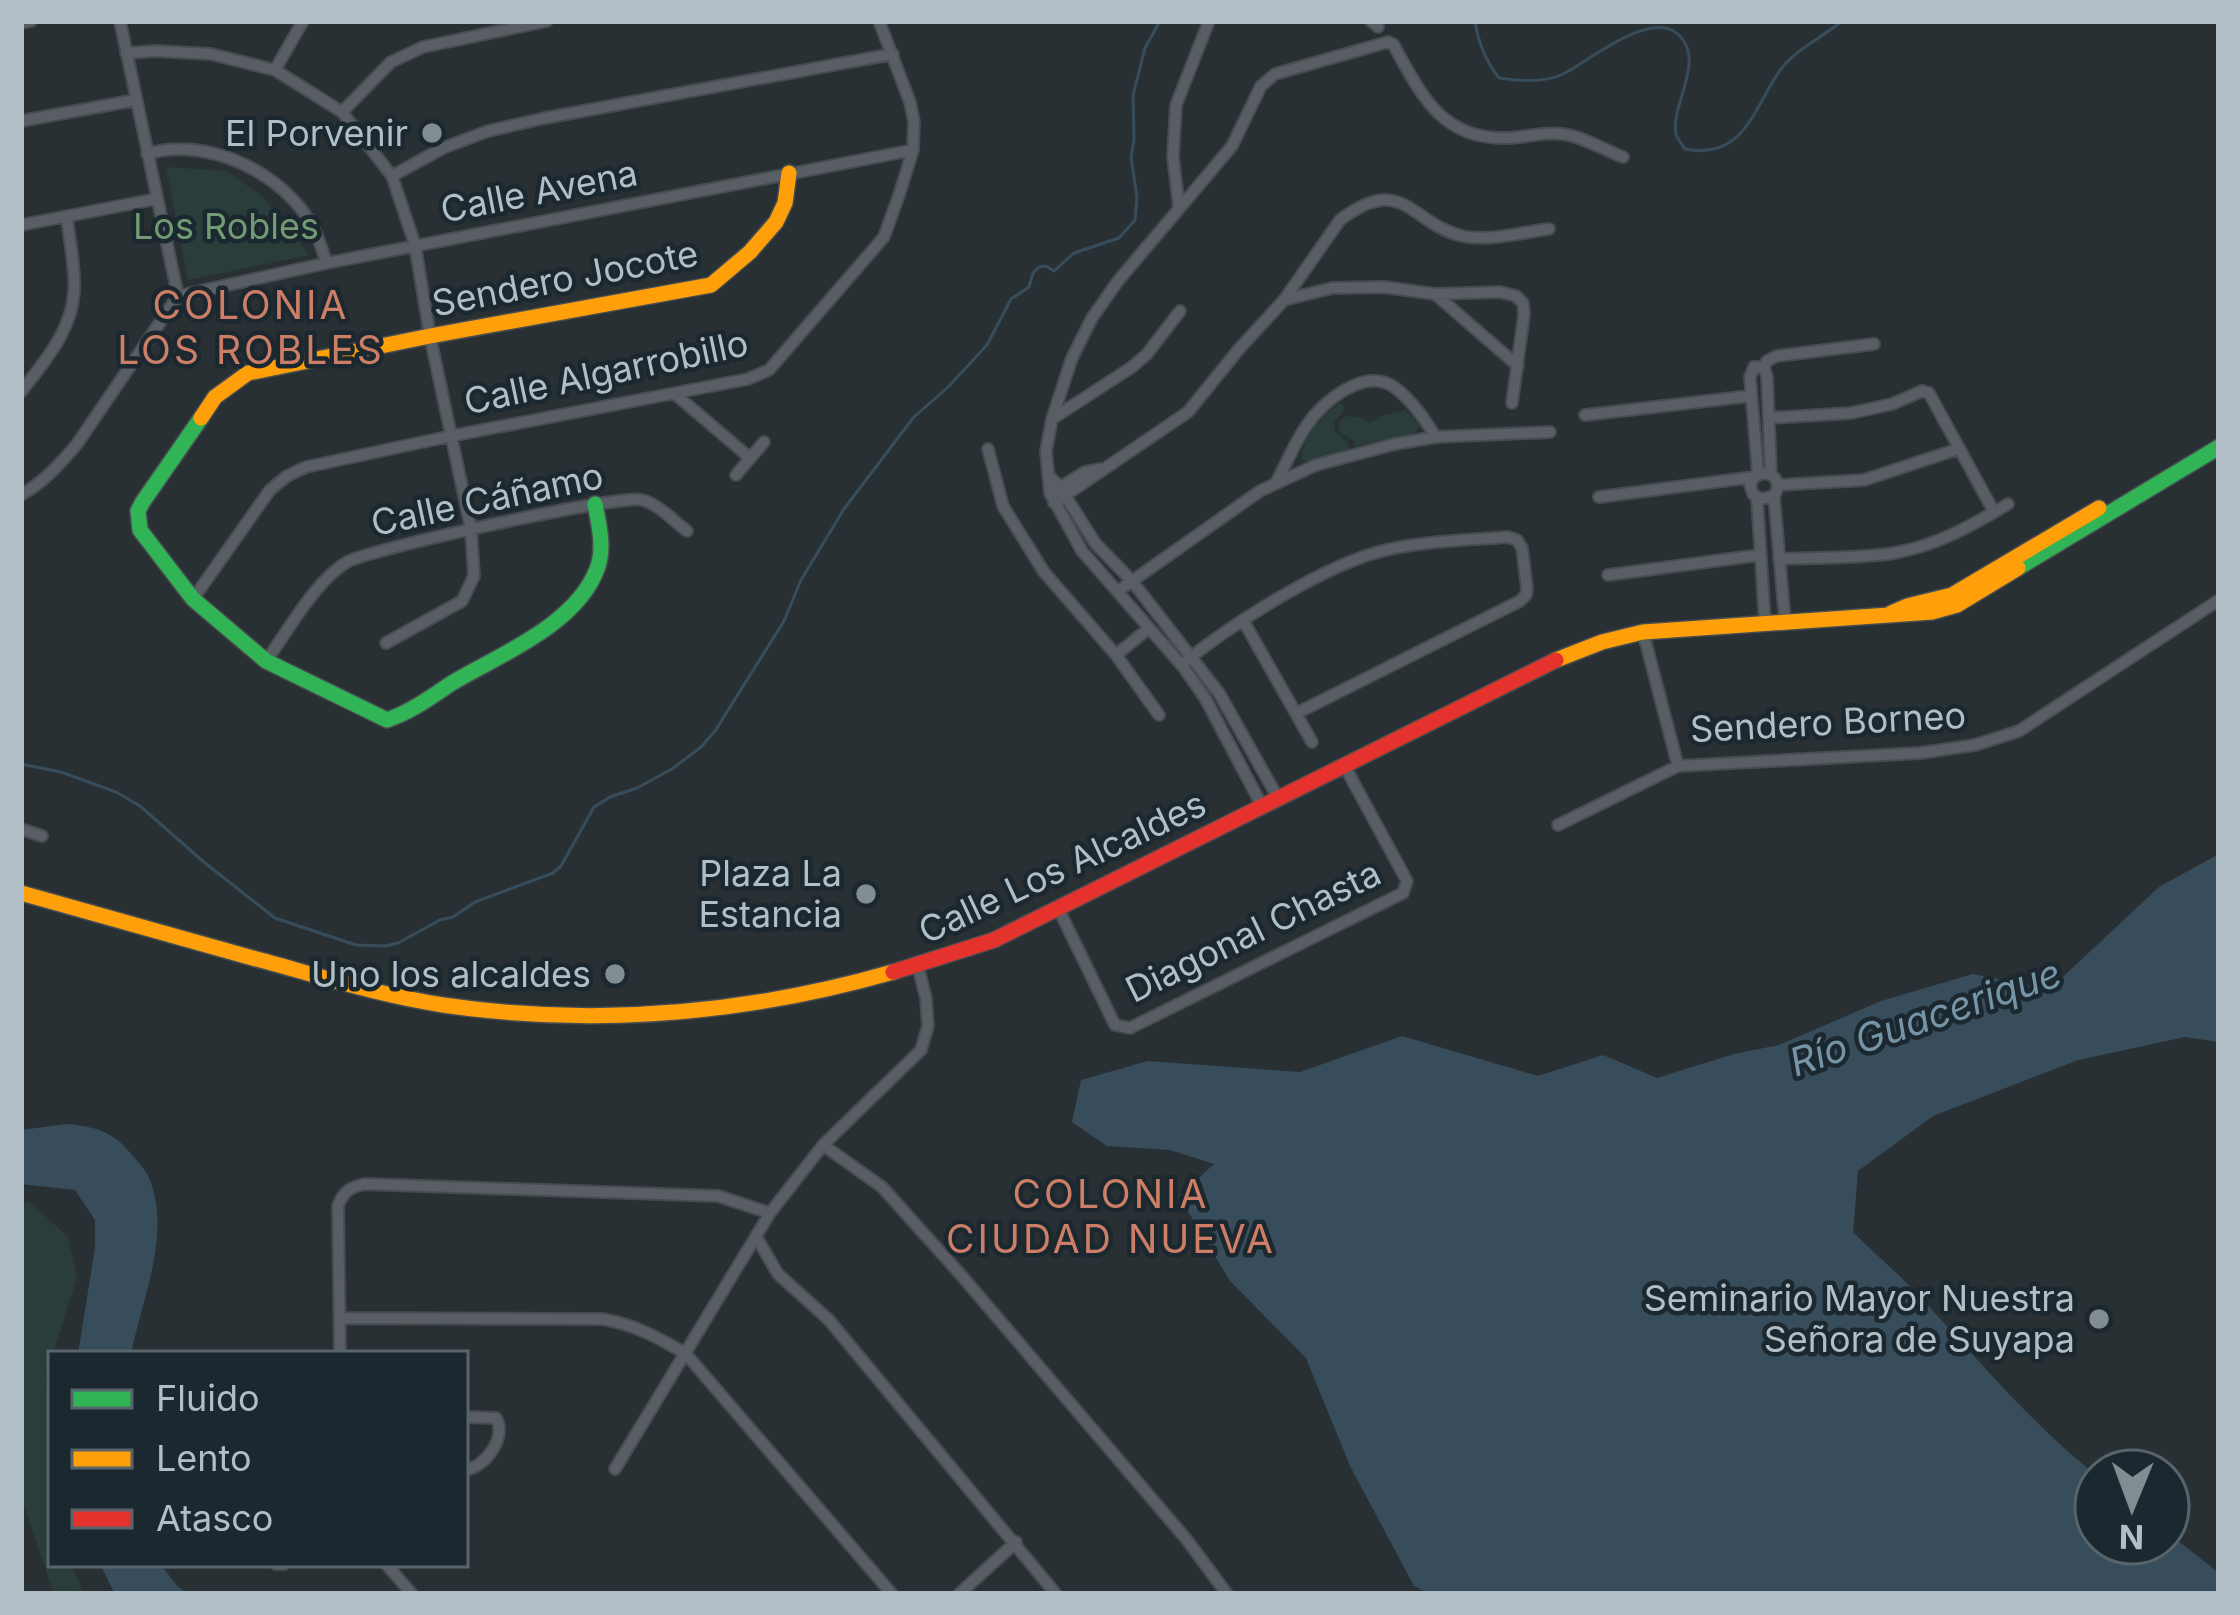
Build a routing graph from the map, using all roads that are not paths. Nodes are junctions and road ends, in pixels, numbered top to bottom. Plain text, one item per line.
1 (31, 21) edge
2 (120, 21) edge
3 (303, 21) edge
4 (547, 21) edge
5 (879, 21) edge
6 (1209, 21) edge
7 (21, 23) edge
8 (126, 53) junction
9 (892, 54) junction
10 (275, 70) junction
11 (136, 100) junction
12 (341, 112) junction
13 (21, 121) edge
14 (913, 150) junction
15 (148, 154) junction
16 (1623, 157) dead end
17 (789, 173) junction
18 (392, 176) junction
19 (156, 199) junction
20 (1179, 207) junction
21 (67, 216) junction
22 (21, 226) edge
23 (1550, 229) dead end
24 (415, 245) junction
25 (327, 263) junction
26 (1435, 294) junction
27 (178, 296) junction
28 (1284, 300) junction
29 (1180, 311) dead end
30 (430, 336) junction
31 (1874, 344) dead end
32 (1518, 366) junction
33 (1764, 367) junction
34 (21, 392) edge
35 (675, 394) junction
36 (1750, 396) junction
37 (1511, 403) dead end
38 (1585, 415) dead end
39 (1769, 418) junction
40 (1052, 419) junction
41 (1550, 432) dead end
42 (451, 436) junction
43 (2219, 436) edge
44 (1436, 437) junction
45 (764, 442) dead end
46 (2219, 447) edge
47 (988, 449) dead end
48 (1958, 449) junction
49 (750, 458) junction
50 (736, 475) dead end
51 (1767, 481) junction
52 (1276, 482) junction
53 (21, 495) edge
54 (1058, 495) junction
55 (1599, 497) dead end
56 (1757, 498) junction
57 (595, 504) junction
58 (2008, 504) dead end
59 (1994, 512) junction
60 (471, 529) junction
61 (687, 531) dead end
62 (1760, 555) junction
63 (1779, 560) junction
64 (1608, 575) dead end
65 (1132, 581) junction
66 (1118, 591) junction
67 (193, 599) junction
68 (2219, 600) edge
69 (1888, 614) junction
70 (1785, 621) junction
71 (1244, 622) junction
72 (1765, 623) junction
73 (1149, 628) junction
74 (1643, 632) junction
75 (386, 643) dead end
76 (1116, 655) junction
77 (1192, 656) junction
78 (266, 661) junction
79 (1181, 665) junction
80 (1297, 713) junction
81 (1159, 715) dead end
82 (1312, 742) dead end
83 (1344, 765) junction
84 (1678, 766) junction
85 (1278, 798) junction
86 (1262, 806) junction
87 (1558, 825) dead end
88 (21, 829) edge
89 (42, 836) dead end
90 (21, 893) edge
91 (1058, 910) junction
92 (918, 968) junction
93 (823, 1144) junction
94 (770, 1213) junction
95 (757, 1238) junction
96 (340, 1318) junction
97 (340, 1351) edge
98 (686, 1354) junction
99 (468, 1417) edge
100 (615, 1469) dead end
101 (468, 1470) edge
102 (1016, 1542) junction
103 (389, 1567) edge
104 (412, 1594) edge
105 (892, 1594) edge
106 (959, 1594) edge
107 (1056, 1594) edge
108 (1227, 1594) edge

1 - 7 street
2 - 8 street
3 - 10 street
4 - 12 street
5 - 9 street, Calle Algarrobillo
6 - 20 street
8 - 10 street
8 - 11 street
9 - 14 street, Calle Algarrobillo
9 - 18 street
10 - 12 street
11 - 13 street
11 - 15 street
12 - 18 street
14 - 17 street, Calle Avena
14 - 35 street, Calle Algarrobillo
15 - 19 street
15 - 25 street
16 - 20 street
17 - 24 street, Calle Avena
17 - 30 main road, Sendero Jocote
18 - 24 street
19 - 21 street
19 - 27 street
20 - 40 street
21 - 22 street
21 - 34 street
23 - 28 street
24 - 25 street, Calle Avena
24 - 30 street
25 - 27 street, Calle Avena
26 - 28 street
26 - 32 street
26 - 32 street
27 - 53 street
28 - 54 street
29 - 40 street
30 - 42 street
30 - 67 main road, Sendero Jocote
31 - 33 street
32 - 37 street
33 - 36 street
33 - 39 street
35 - 42 street, Calle Algarrobillo
35 - 49 street
36 - 38 street
36 - 51 street
39 - 48 street
39 - 51 street
40 - 54 street
41 - 44 street
42 - 60 street
42 - 67 street, Calle Algarrobillo
43 - 69 main road, Calle Los Alcaldes
44 - 52 street
44 - 52 street
45 - 49 street
46 - 69 main road, Calle Los Alcaldes
47 - 76 street
48 - 51 street
48 - 59 street
49 - 50 street
51 - 55 street
51 - 56 street
51 - 56 street
51 - 63 street
52 - 65 street
54 - 65 street
54 - 66 street
56 - 62 street
57 - 60 street, Calle Cáñamo
57 - 61 street, Calle Cáñamo
57 - 78 main road
58 - 59 street
59 - 63 street
60 - 75 street
60 - 78 street, Calle Cáñamo
62 - 64 street
62 - 72 street
63 - 70 street
65 - 66 street
65 - 77 street
66 - 73 street
67 - 78 main road
68 - 84 street, Sendero Borneo
69 - 70 main road, Calle Los Alcaldes
70 - 72 main road, Calle Los Alcaldes
71 - 77 street
71 - 80 street
71 - 80 street
72 - 74 main road, Calle Los Alcaldes
73 - 76 street
73 - 79 street
74 - 83 main road, Calle Los Alcaldes
74 - 84 street, Sendero Borneo
76 - 81 street
77 - 79 street
77 - 85 street
79 - 86 street
80 - 82 street
83 - 85 main road, Calle Los Alcaldes
83 - 91 street, Diagonal Chasta
84 - 87 street
85 - 86 main road, Calle Los Alcaldes
86 - 91 main road, Calle Los Alcaldes
88 - 89 street
90 - 92 main road, Calle Los Alcaldes
91 - 92 main road, Calle Los Alcaldes
92 - 93 street
93 - 94 street
93 - 108 street
94 - 95 street
94 - 96 street
95 - 98 street
95 - 102 street
96 - 97 street
96 - 98 street
98 - 100 street
98 - 105 street
99 - 101 street
102 - 106 street
102 - 107 street
103 - 104 street

